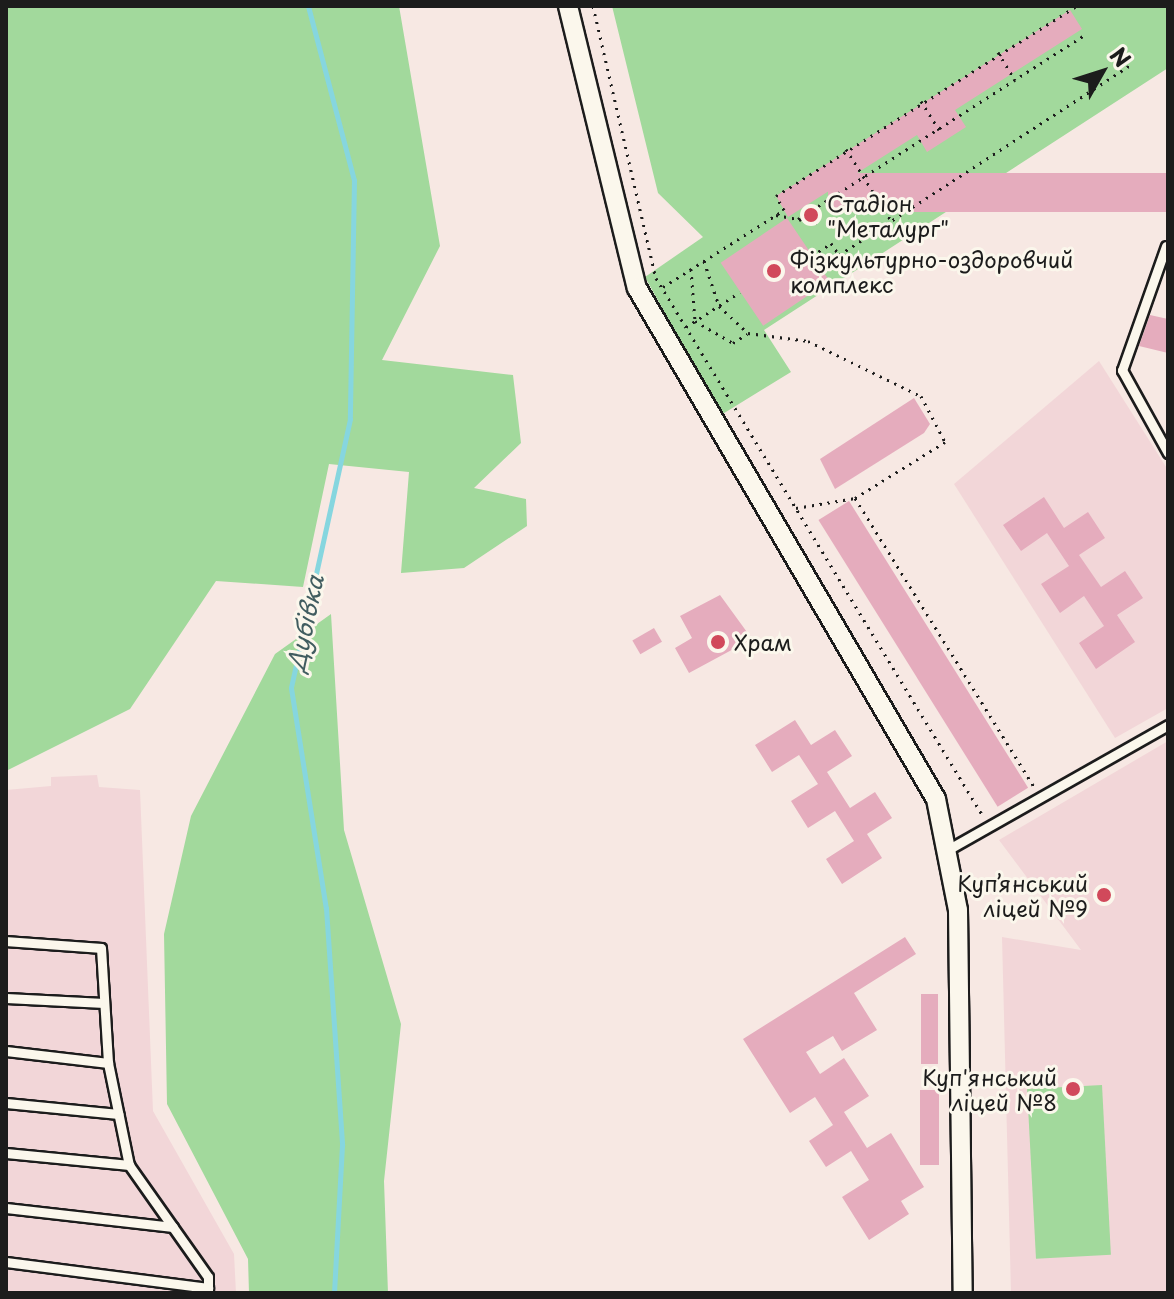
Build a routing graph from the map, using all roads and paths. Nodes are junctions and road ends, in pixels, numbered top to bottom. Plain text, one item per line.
1 (568, 6) edge
2 (593, 6) edge
3 (1076, 6) edge
4 (1086, 34) dead end
5 (999, 54) junction
6 (1131, 65) dead end
7 (1015, 80) junction
8 (922, 102) junction
9 (939, 130) junction
10 (847, 150) junction
11 (865, 178) junction
12 (776, 215) junction
13 (798, 219) junction
14 (892, 222) junction
15 (819, 223) dead end
16 (1166, 246) edge
17 (812, 256) dead end
18 (704, 261) junction
19 (691, 269) junction
20 (663, 287) junction
21 (740, 292) dead end
22 (719, 306) junction
23 (695, 321) junction
24 (686, 327) junction
25 (748, 333) junction
26 (1168, 453) edge
27 (855, 498) junction
28 (796, 508) junction
29 (1168, 725) edge
30 (1041, 797) junction
31 (989, 826) junction
32 (949, 849) junction
33 (6, 941) edge
34 (6, 998) edge
35 (104, 1003) junction
36 (6, 1051) edge
37 (108, 1063) junction
38 (6, 1103) edge
39 (118, 1114) junction
40 (6, 1153) edge
41 (129, 1165) junction
42 (6, 1208) edge
43 (173, 1227) junction
44 (6, 1262) edge
45 (208, 1290) edge
46 (963, 1293) edge

1 - 32 street
2 - 20 path
3 - 5 path
4 - 7 path
5 - 7 path
5 - 8 path
6 - 14 path
7 - 9 path
8 - 9 path
8 - 10 path
9 - 11 path
10 - 11 path
10 - 12 path
11 - 13 path
11 - 14 path
12 - 13 path
12 - 18 path
13 - 15 path
14 - 17 path
16 - 26 lane
18 - 19 path
18 - 22 path
19 - 20 path
19 - 23 path
20 - 24 path
21 - 22 path
22 - 23 path
22 - 25 path
23 - 24 path
23 - 25 path
24 - 28 path
25 - 27 path
27 - 28 path
27 - 30 path
28 - 31 path
29 - 30 lane
30 - 31 lane
31 - 32 lane
32 - 46 street
33 - 35 lane
34 - 35 lane
35 - 37 lane
36 - 37 lane
37 - 39 lane
38 - 39 lane
39 - 41 lane
40 - 41 lane
41 - 43 lane
42 - 43 lane
43 - 45 lane
44 - 45 lane

